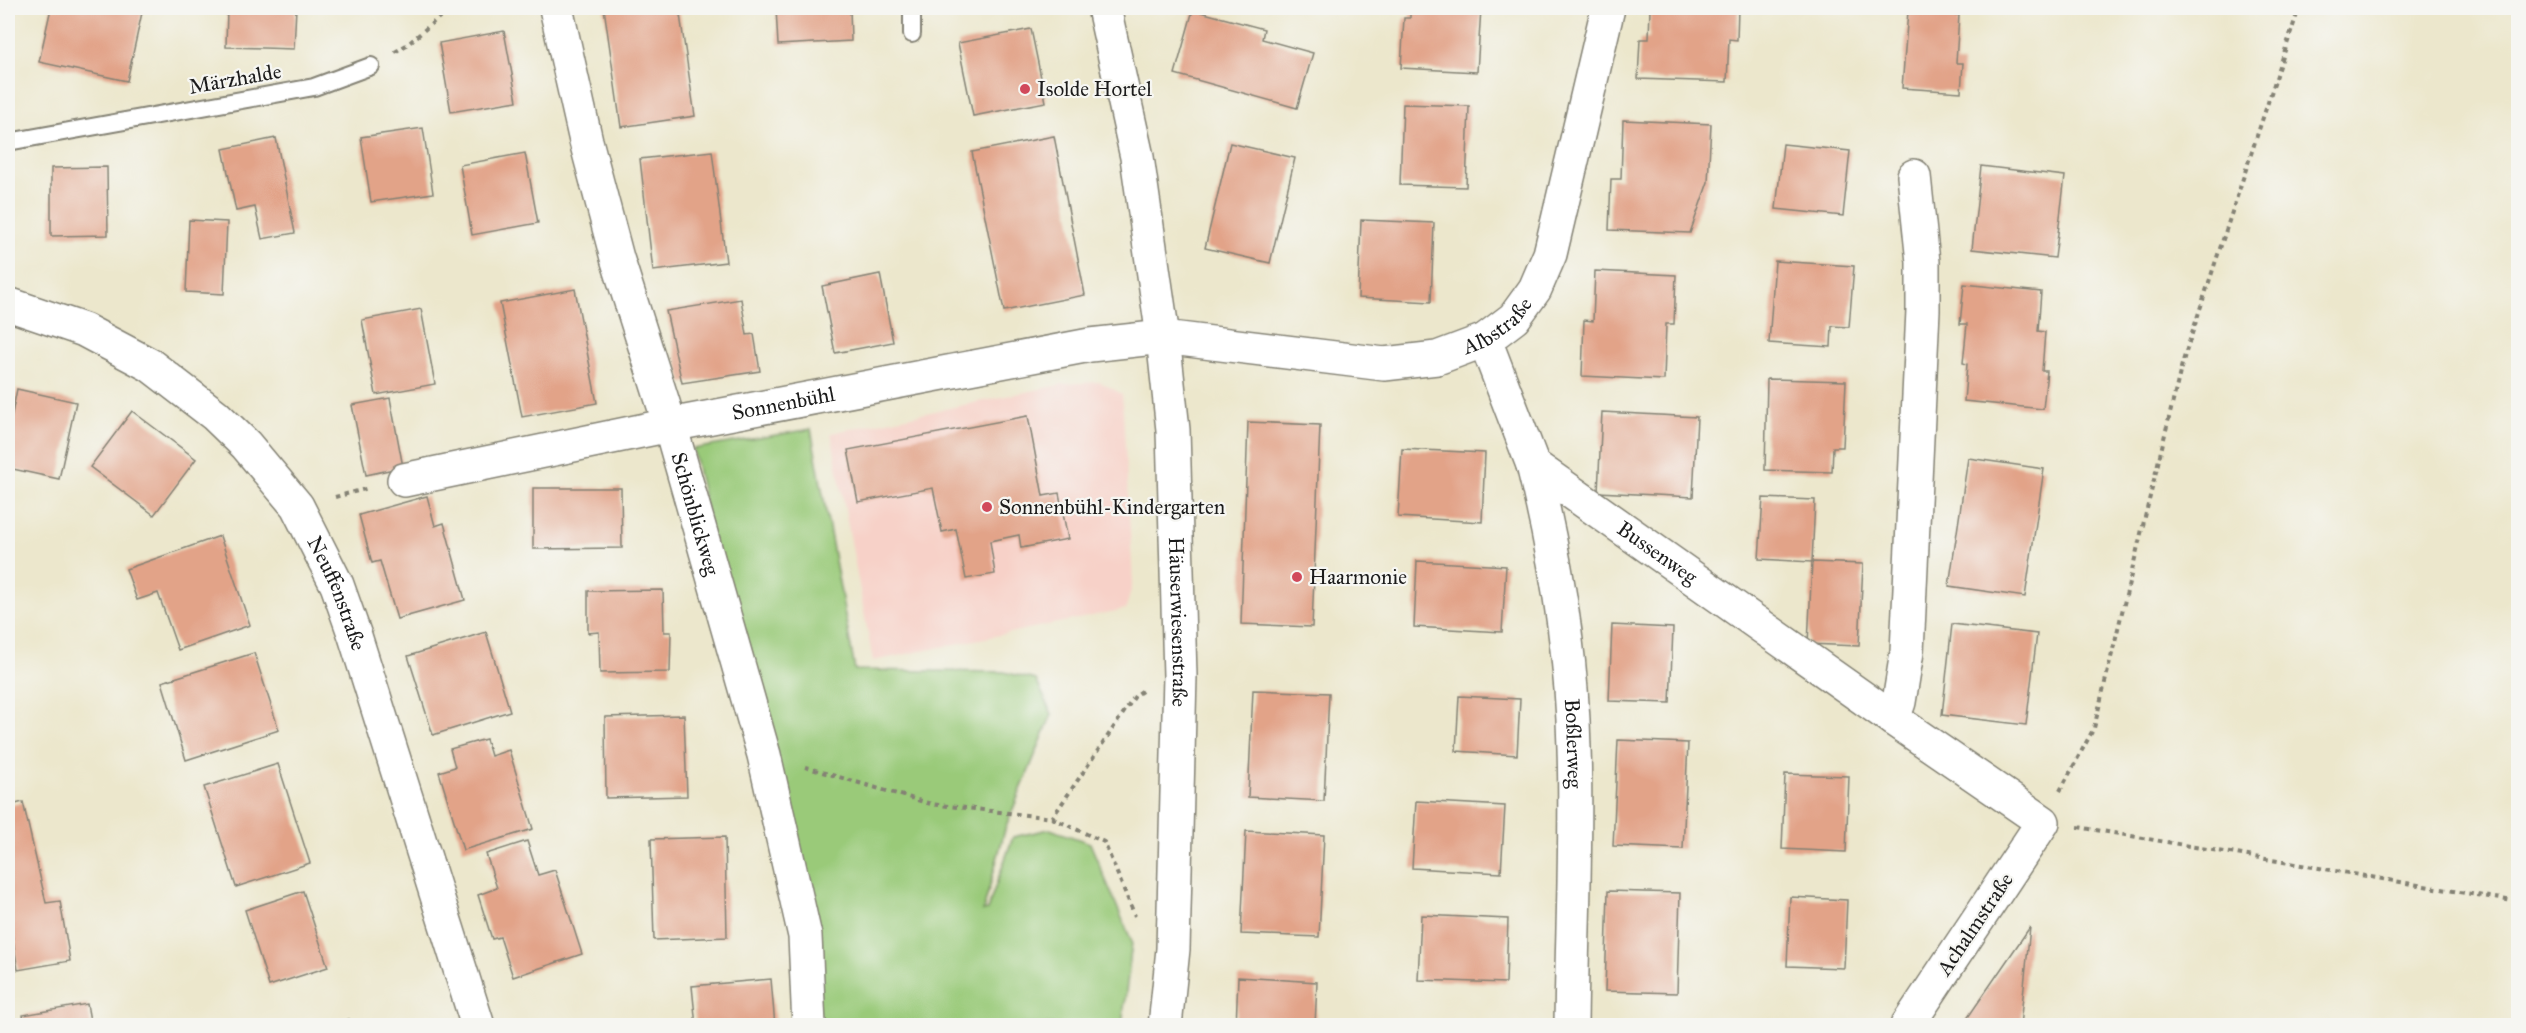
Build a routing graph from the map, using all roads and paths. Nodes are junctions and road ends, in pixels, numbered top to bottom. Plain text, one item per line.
1 (450, 8) edge
2 (556, 8) edge
3 (912, 8) edge
4 (1104, 8) edge
5 (1608, 8) edge
6 (2299, 8) edge
7 (912, 34) dead end
8 (371, 66) joint
9 (8, 142) edge
10 (1914, 176) dead end
11 (8, 304) edge
12 (1163, 337) junction
13 (1485, 340) junction
14 (670, 425) junction
15 (1533, 465) junction
16 (404, 480) dead end
17 (1180, 676) junction
18 (1893, 719) junction
19 (764, 754) junction
20 (1052, 818) junction
21 (2043, 822) junction
22 (2518, 902) edge
23 (1173, 949) junction
24 (478, 1026) edge
25 (809, 1026) edge
26 (1165, 1026) edge
27 (1570, 1026) edge
28 (1907, 1026) edge

1 - 8 path
2 - 14 street, Schönblickweg
3 - 7 lane
4 - 12 street, Häuserwiesenstraße
5 - 13 street, Albstraße
6 - 21 path
8 - 9 lane, Märzhalde
10 - 18 street
11 - 24 street, Neuffenstraße
12 - 13 street, Albstraße
12 - 14 street, Sonnenbühl
12 - 17 street, Häuserwiesenstraße
13 - 15 street
14 - 16 street, Sonnenbühl
14 - 19 street, Schönblickweg
15 - 18 street, Bussenweg
15 - 27 street, Boßlerweg
17 - 20 path
17 - 23 street, Häuserwiesenstraße
18 - 21 street, Bussenweg
19 - 20 path
19 - 25 street, Schönblickweg
20 - 23 path
21 - 22 path
21 - 28 street, Achalmstraße
23 - 26 street, Häuserwiesenstraße

